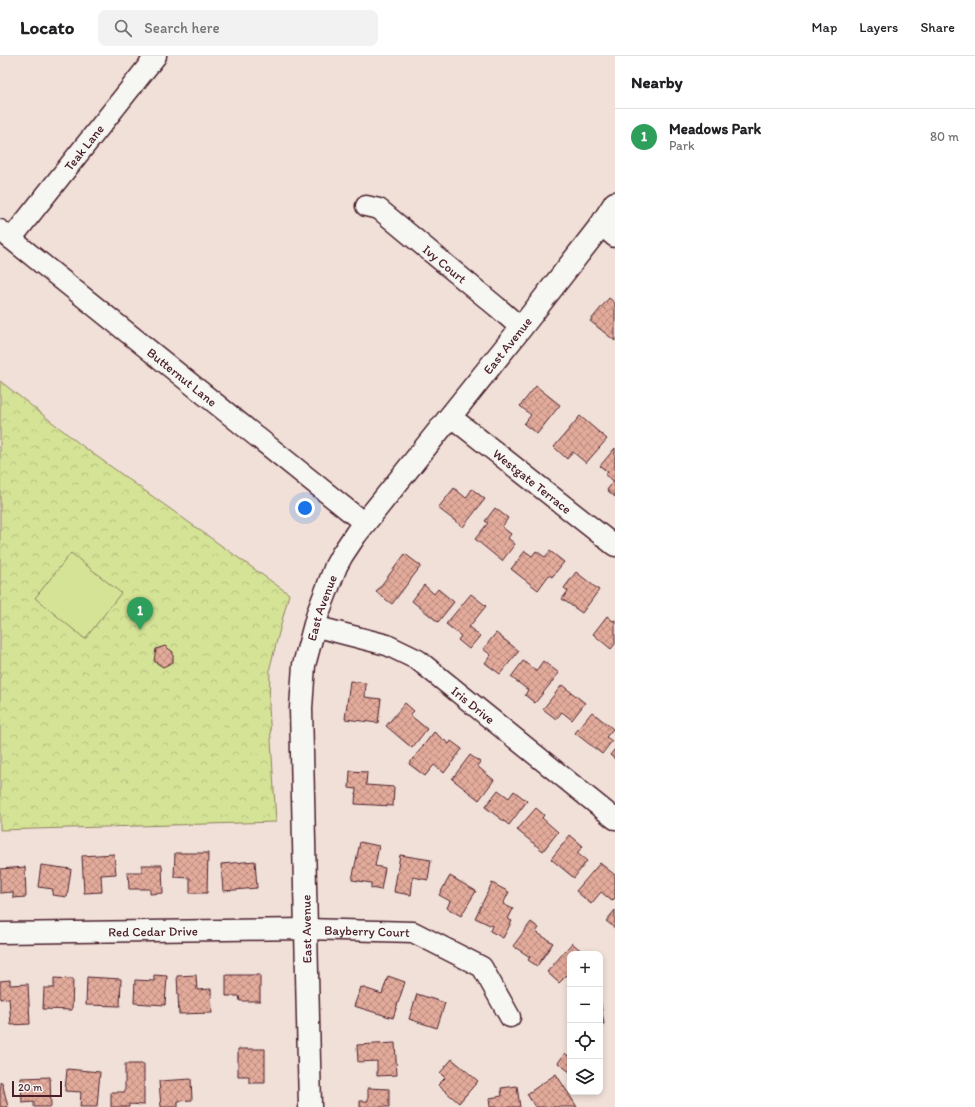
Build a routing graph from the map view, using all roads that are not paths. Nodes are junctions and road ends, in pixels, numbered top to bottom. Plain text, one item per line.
1 (156, 56) edge
2 (615, 203) edge
3 (366, 206) dead end
4 (608, 231) edge
5 (6, 234) edge
6 (521, 328) junction
7 (450, 416) junction
8 (364, 522) junction
9 (615, 546) edge
10 (314, 626) junction
11 (615, 819) edge
12 (306, 928) junction
13 (0, 933) edge
14 (510, 1017) dead end
15 (310, 1107) edge

1 - 5 street, Teak Lane
2 - 4 street, East Avenue
3 - 6 street, Ivy Court
4 - 6 street, East Avenue
5 - 8 street, Butternut Lane
6 - 7 street, East Avenue
7 - 8 street, East Avenue
7 - 9 street, Westgate Terrace
8 - 10 street, East Avenue
10 - 11 street, Iris Drive
10 - 12 street, East Avenue
12 - 13 street, Red Cedar Drive
12 - 14 street, Bayberry Court
12 - 15 street, East Avenue

